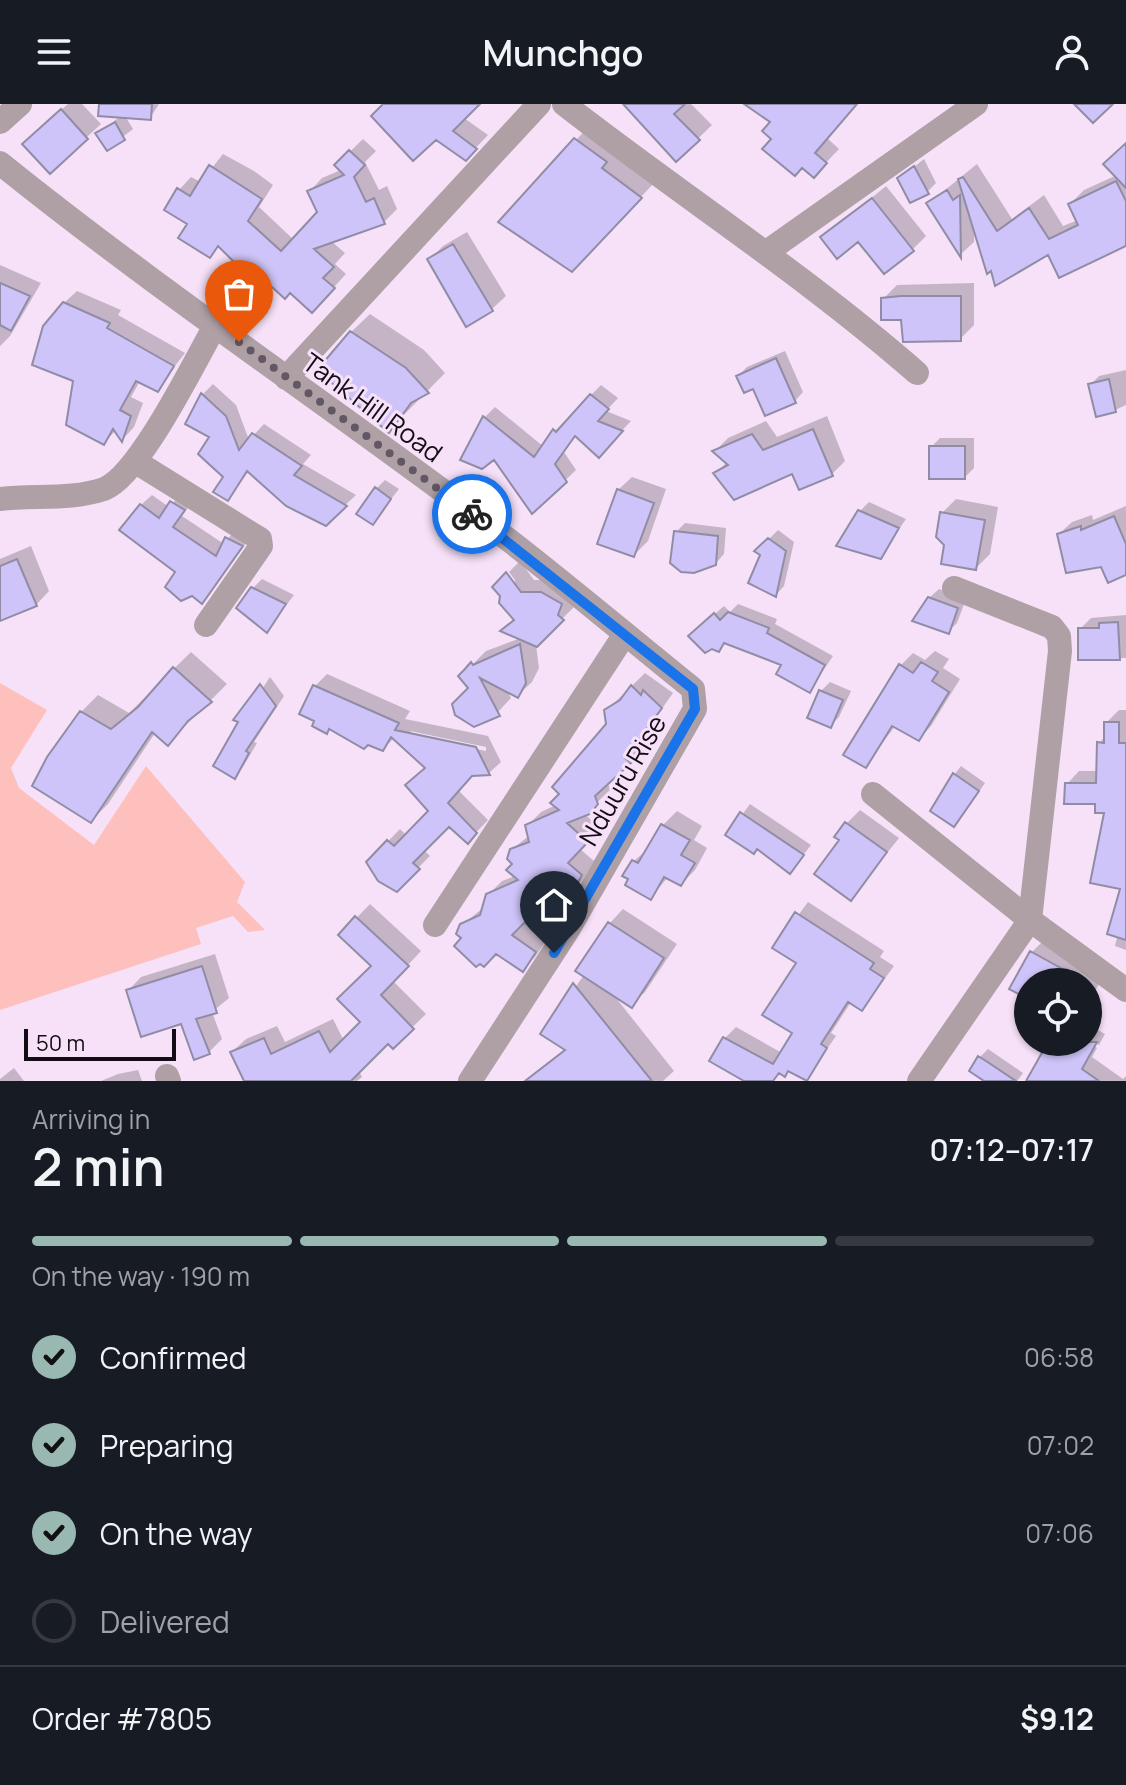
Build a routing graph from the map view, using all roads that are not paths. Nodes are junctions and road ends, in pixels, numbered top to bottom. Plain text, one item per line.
1 (20, 104) edge
2 (539, 104) edge
3 (564, 104) edge
4 (976, 104) edge
5 (0, 122) edge
6 (0, 163) edge
7 (768, 251) junction
8 (216, 324) junction
9 (917, 373) dead end
10 (286, 378) junction
11 (136, 462) junction
12 (0, 499) edge
13 (954, 588) dead end
14 (206, 625) dead end
15 (625, 634) junction
16 (695, 709) joint
17 (873, 794) dead end
18 (1030, 920) junction
19 (435, 925) dead end
20 (1126, 990) edge
21 (468, 1081) edge
22 (919, 1081) edge

1 - 5 street
2 - 10 street
3 - 7 street
4 - 7 street
6 - 8 street, Tank Hill Road
7 - 9 street
8 - 10 street, Tank Hill Road
8 - 11 street
10 - 15 street, Tank Hill Road
11 - 12 street
11 - 14 street
13 - 18 street
15 - 16 street, Tank Hill Road
15 - 19 street
16 - 21 street, Nduuru Rise
17 - 18 street
18 - 20 street
18 - 22 street

